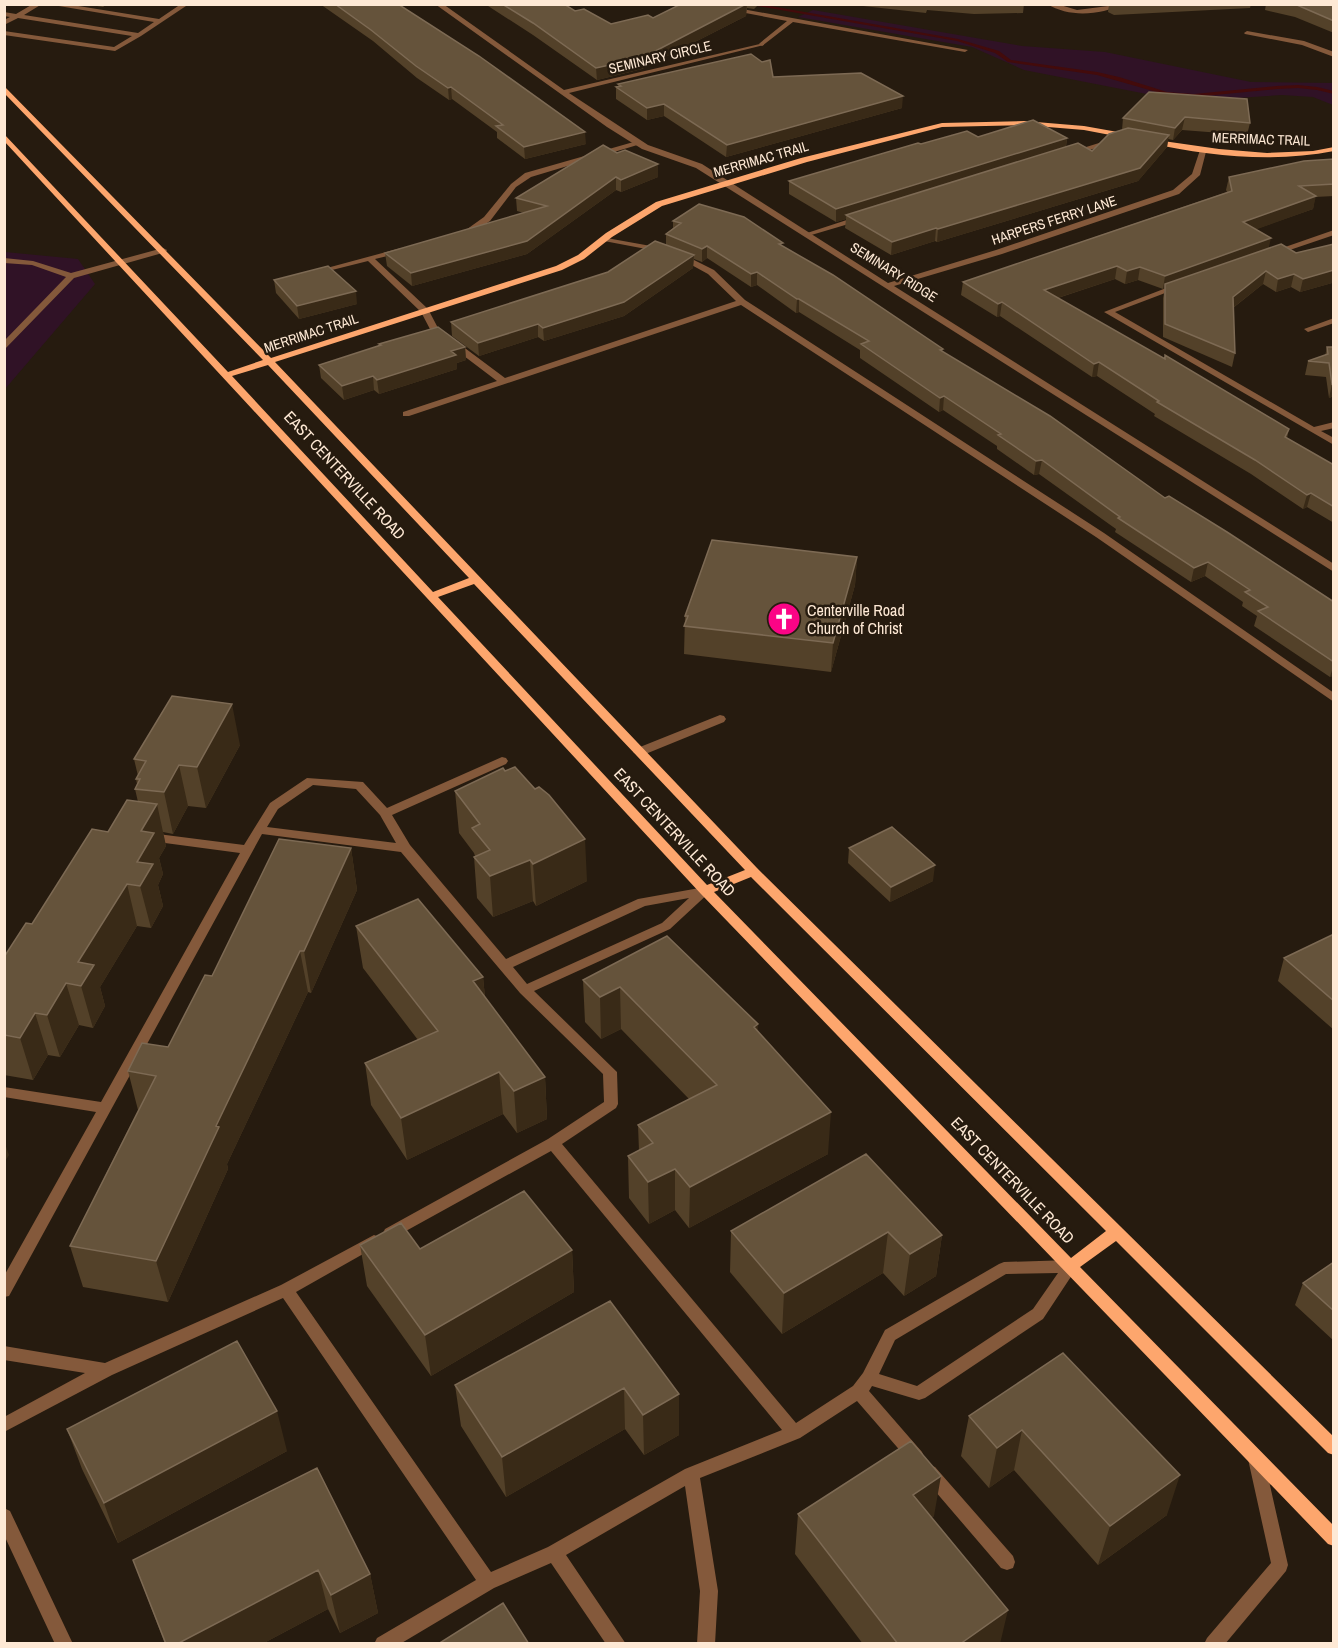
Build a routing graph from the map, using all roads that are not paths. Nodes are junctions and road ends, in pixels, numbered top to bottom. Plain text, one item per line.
1 (39, 4) edge
2 (50, 4) edge
3 (186, 4) edge
4 (438, 4) edge
5 (700, 4) edge
6 (1050, 4) edge
7 (1121, 4) edge
8 (4, 14) edge
9 (19, 16) junction
10 (792, 20) junction
11 (160, 21) junction
12 (4, 23) edge
13 (4, 33) edge
14 (1247, 33) dead end
15 (139, 35) junction
16 (965, 50) dead end
17 (1334, 55) edge
18 (4, 88) edge
19 (563, 92) junction
20 (4, 136) edge
21 (1127, 136) junction
22 (640, 144) junction
23 (1334, 149) edge
24 (1204, 150) junction
25 (1070, 154) edge
26 (725, 182) junction
27 (865, 217) edge
28 (1334, 232) edge
29 (808, 234) junction
30 (453, 235) edge
31 (604, 239) junction
32 (411, 247) edge
33 (163, 250) junction
34 (1265, 256) edge
35 (369, 258) junction
36 (4, 260) edge
37 (121, 261) junction
38 (304, 275) edge
39 (71, 276) junction
40 (1186, 284) edge
41 (889, 285) junction
42 (742, 302) junction
43 (425, 311) junction
44 (1334, 320) edge
45 (1308, 329) dead end
46 (4, 347) edge
47 (269, 361) junction
48 (227, 375) junction
49 (503, 381) junction
50 (406, 414) dead end
51 (1334, 424) edge
52 (1313, 430) junction
53 (1334, 442) edge
54 (1334, 569) edge
55 (477, 579) junction
56 (432, 596) junction
57 (1334, 699) edge
58 (720, 719) dead end
59 (639, 752) junction
60 (502, 761) dead end
61 (384, 813) junction
62 (259, 830) junction
63 (137, 836) edge
64 (405, 848) junction
65 (247, 850) junction
66 (753, 871) junction
67 (705, 891) junction
68 (505, 965) junction
69 (525, 990) junction
70 (4, 1092) edge
71 (105, 1108) junction
72 (553, 1143) junction
73 (1116, 1232) junction
74 (1071, 1266) junction
75 (286, 1290) junction
76 (4, 1291) edge
77 (4, 1353) edge
78 (106, 1370) junction
79 (864, 1385) junction
80 (4, 1425) edge
81 (794, 1433) junction
82 (1334, 1448) edge
83 (1256, 1458) junction
84 (691, 1474) junction
85 (4, 1516) edge
86 (1334, 1538) edge
87 (554, 1553) junction
88 (1007, 1562) dead end
89 (488, 1582) junction
90 (64, 1644) edge
91 (383, 1644) edge
92 (617, 1644) edge
93 (706, 1644) edge
94 (1213, 1644) edge

1 - 9 street
2 - 11 street
3 - 11 street
4 - 19 street, SEMINARY RIDGE
5 - 10 street
6 - 7 street
8 - 9 street
9 - 12 street
9 - 15 street
10 - 16 street
10 - 19 street, SEMINARY CIRCLE
11 - 15 street
13 - 15 street
14 - 17 street
18 - 33 main road, EAST CENTERVILLE ROAD
19 - 22 street, SEMINARY RIDGE
20 - 37 main road, EAST CENTERVILLE ROAD
21 - 24 main road, MERRIMAC TRAIL
21 - 25 street
21 - 26 main road, MERRIMAC TRAIL
22 - 26 street, SEMINARY RIDGE
22 - 30 street
23 - 24 main road, MERRIMAC TRAIL
24 - 41 street, HARPERS FERRY LANE
26 - 29 street, SEMINARY RIDGE
26 - 31 main road, MERRIMAC TRAIL
27 - 29 street
28 - 34 street
29 - 41 street, SEMINARY RIDGE
31 - 42 street
31 - 43 main road, MERRIMAC TRAIL
32 - 35 street
33 - 37 street
33 - 47 main road, EAST CENTERVILLE ROAD
35 - 38 street
35 - 43 street
36 - 39 street
37 - 39 street
37 - 48 main road, EAST CENTERVILLE ROAD
39 - 46 street
40 - 52 street
41 - 54 street, SEMINARY RIDGE
42 - 49 street
42 - 57 street
43 - 47 main road, MERRIMAC TRAIL
43 - 49 street
44 - 45 street
47 - 48 main road, MERRIMAC TRAIL
47 - 55 main road, EAST CENTERVILLE ROAD
48 - 56 main road, EAST CENTERVILLE ROAD
49 - 50 street
51 - 52 street
52 - 53 street
55 - 56 main road
55 - 59 main road, EAST CENTERVILLE ROAD
56 - 67 main road, EAST CENTERVILLE ROAD
58 - 59 street
59 - 66 main road, EAST CENTERVILLE ROAD
60 - 61 street
61 - 62 street
61 - 64 street
62 - 64 street
62 - 65 street
63 - 65 street
64 - 68 street
65 - 71 street
66 - 67 main road
66 - 73 main road, EAST CENTERVILLE ROAD
67 - 68 street
67 - 69 street
67 - 74 main road, EAST CENTERVILLE ROAD
68 - 69 street
69 - 72 street
70 - 71 street
71 - 76 street
72 - 75 street
72 - 81 street
73 - 74 main road
73 - 82 main road, EAST CENTERVILLE ROAD
74 - 79 street
74 - 79 street
74 - 83 main road, EAST CENTERVILLE ROAD
75 - 78 street
75 - 89 street
77 - 78 street
78 - 80 street
79 - 81 street
79 - 88 street
81 - 84 street
83 - 86 main road, EAST CENTERVILLE ROAD
83 - 94 street
84 - 87 street
84 - 93 street
85 - 90 street
87 - 89 street
87 - 92 street
89 - 91 street

